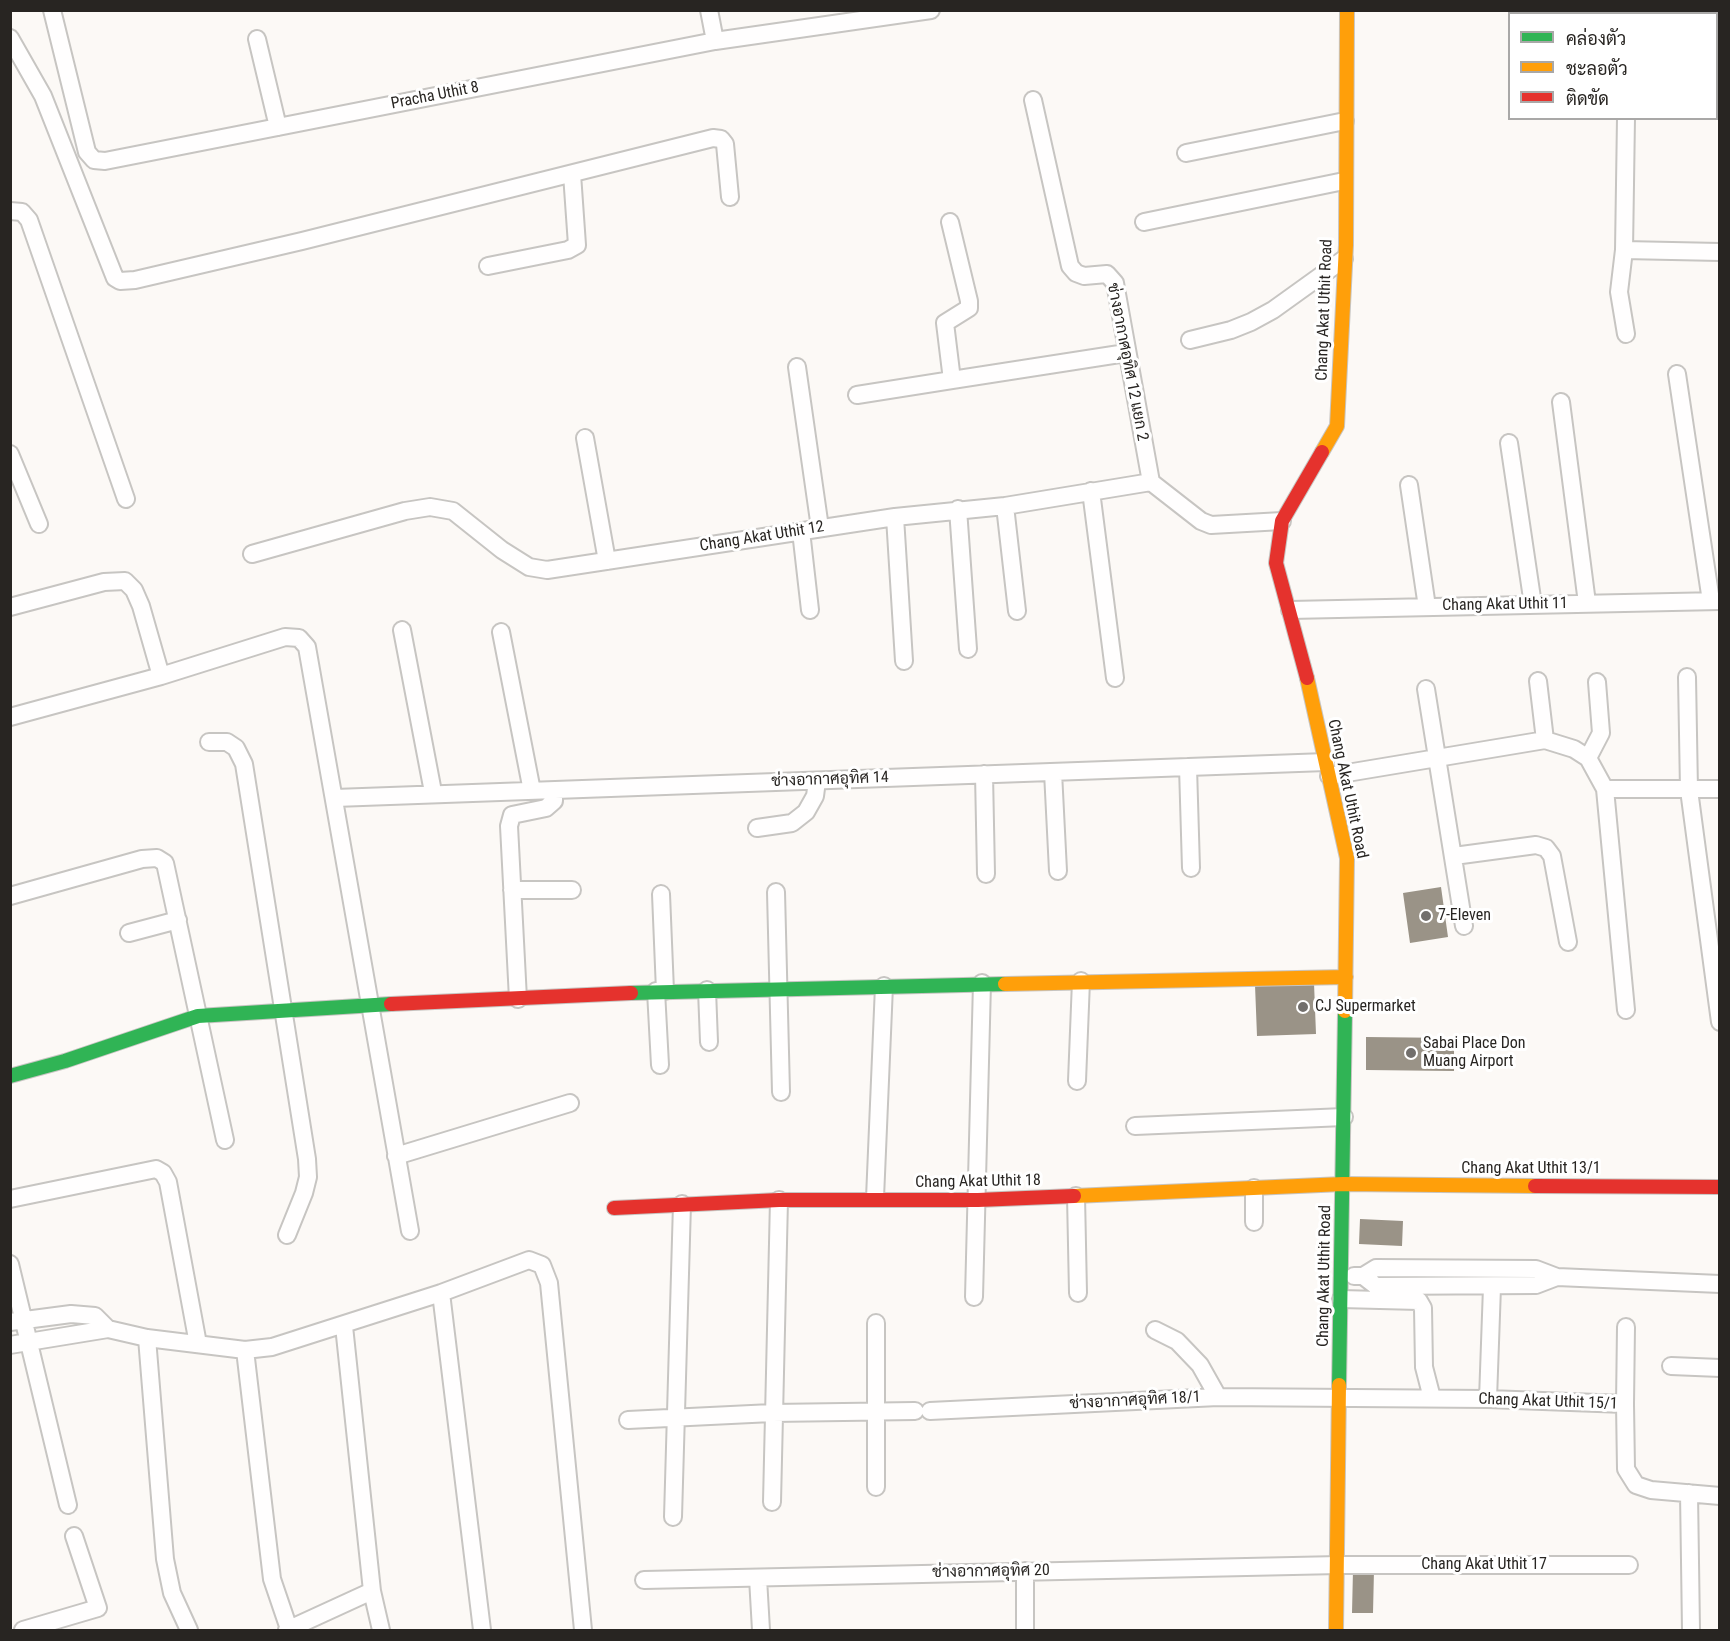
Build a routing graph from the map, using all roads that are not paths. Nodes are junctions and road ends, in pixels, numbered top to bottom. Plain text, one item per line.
1 (52, 10) edge
2 (709, 10) edge
3 (931, 10) edge
4 (1347, 10) edge
5 (10, 38) edge
6 (257, 39) dead end
7 (715, 41) junction
8 (1033, 100) dead end
9 (1345, 120) junction
10 (1626, 120) edge
11 (278, 127) junction
12 (1186, 153) dead end
13 (572, 174) junction
14 (1344, 181) junction
15 (730, 197) dead end
16 (10, 211) edge
17 (950, 222) dead end
18 (1144, 222) dead end
19 (1624, 250) junction
20 (1719, 252) edge
21 (1344, 259) junction
22 (488, 266) dead end
23 (1626, 334) dead end
24 (1190, 339) dead end
25 (1126, 353) junction
26 (796, 367) dead end
27 (1677, 374) dead end
28 (952, 380) junction
29 (857, 395) dead end
30 (1561, 402) dead end
31 (585, 438) dead end
32 (1509, 443) dead end
33 (10, 454) edge
34 (1151, 482) junction
35 (16, 484) edge
36 (1409, 486) dead end
37 (1090, 491) junction
38 (126, 499) dead end
39 (1005, 506) junction
40 (958, 510) junction
41 (895, 517) junction
42 (1282, 521) junction
43 (39, 524) dead end
44 (820, 528) junction
45 (801, 531) junction
46 (252, 554) dead end
47 (607, 561) junction
48 (1715, 601) edge
49 (1587, 603) junction
50 (1533, 605) junction
51 (10, 607) edge
52 (1427, 607) junction
53 (810, 610) dead end
54 (1290, 610) junction
55 (1017, 611) dead end
56 (402, 630) dead end
57 (501, 632) dead end
58 (968, 649) dead end
59 (904, 661) dead end
60 (161, 676) junction
61 (1687, 677) dead end
62 (1115, 678) dead end
63 (1538, 681) dead end
64 (1597, 682) dead end
65 (1426, 689) dead end
66 (10, 717) edge
67 (1545, 740) junction
68 (209, 742) dead end
69 (1437, 758) junction
70 (1588, 758) junction
71 (1188, 767) junction
72 (1327, 769) junction
73 (1053, 772) junction
74 (984, 774) junction
75 (817, 781) junction
76 (1605, 789) junction
77 (1719, 789) edge
78 (1689, 790) junction
79 (532, 791) junction
80 (554, 791) junction
81 (433, 792) junction
82 (335, 798) junction
83 (757, 828) dead end
84 (1454, 856) junction
85 (1191, 868) dead end
86 (1058, 870) dead end
87 (986, 874) dead end
88 (512, 890) junction
89 (572, 890) dead end
90 (776, 892) dead end
91 (662, 894) dead end
92 (10, 896) edge
93 (178, 920) junction
94 (1464, 926) dead end
95 (129, 933) dead end
96 (1568, 942) dead end
97 (1346, 977) junction
98 (1082, 981) junction
99 (982, 983) junction
100 (884, 986) junction
101 (780, 988) junction
102 (707, 990) junction
103 (661, 991) junction
104 (518, 999) junction
105 (370, 1005) junction
106 (282, 1009) junction
107 (1626, 1010) dead end
108 (198, 1016) junction
109 (1719, 1022) edge
110 (709, 1042) dead end
111 (660, 1065) dead end
112 (10, 1076) edge
113 (1077, 1082) dead end
114 (781, 1092) dead end
115 (570, 1103) dead end
116 (1344, 1117) junction
117 (1135, 1126) dead end
118 (225, 1140) dead end
119 (396, 1156) junction
120 (1343, 1184) junction
121 (1719, 1187) edge
122 (1254, 1188) junction
123 (1076, 1196) junction
124 (10, 1198) edge
125 (875, 1198) junction
126 (779, 1200) junction
127 (978, 1200) junction
128 (682, 1204) junction
129 (614, 1208) dead end
130 (1254, 1222) dead end
131 (410, 1231) dead end
132 (287, 1235) dead end
133 (10, 1264) edge
134 (1341, 1275) junction
135 (1362, 1276) junction
136 (1557, 1277) junction
137 (1719, 1284) edge
138 (1492, 1287) junction
139 (441, 1293) junction
140 (1078, 1293) dead end
141 (974, 1297) dead end
142 (1341, 1299) junction
143 (17, 1321) edge
144 (876, 1323) dead end
145 (344, 1326) junction
146 (1626, 1327) dead end
147 (108, 1329) junction
148 (1155, 1330) dead end
149 (147, 1338) junction
150 (28, 1341) junction
151 (198, 1344) junction
152 (10, 1345) edge
153 (245, 1350) junction
154 (1671, 1366) dead end
155 (1719, 1368) edge
156 (1218, 1397) junction
157 (1339, 1397) junction
158 (1432, 1398) junction
159 (1488, 1399) junction
160 (1625, 1404) junction
161 (772, 1413) junction
162 (877, 1413) junction
163 (676, 1418) junction
164 (628, 1420) dead end
165 (876, 1487) dead end
166 (1689, 1493) junction
167 (1719, 1496) edge
168 (772, 1502) dead end
169 (68, 1505) dead end
170 (673, 1517) dead end
171 (74, 1536) dead end
172 (1339, 1565) junction
173 (1629, 1565) dead end
174 (1025, 1571) junction
175 (758, 1578) junction
176 (644, 1580) dead end
177 (372, 1591) junction
178 (23, 1630) edge
179 (189, 1630) edge
180 (288, 1630) edge
181 (381, 1630) edge
182 (482, 1630) edge
183 (583, 1630) edge
184 (761, 1630) edge
185 (1025, 1630) edge
186 (1336, 1630) edge
187 (1691, 1630) edge

1 - 11 street, Pracha Uthit 8
2 - 7 street
3 - 7 street, Pracha Uthit 8
4 - 9 street, Chang Akat Uthit Road
5 - 13 street
6 - 11 street
7 - 11 street, Pracha Uthit 8
8 - 25 street, ช่างอากาศอุทิศ 12 แยก 2
9 - 12 street
9 - 14 street, Chang Akat Uthit Road
10 - 19 street
13 - 15 street
13 - 22 street
14 - 18 street
14 - 21 street, Chang Akat Uthit Road
16 - 38 street
17 - 28 street
19 - 20 street
19 - 23 street
21 - 24 street
21 - 42 street, Chang Akat Uthit Road
25 - 28 street
25 - 34 street, ช่างอากาศอุทิศ 12 แยก 2
26 - 44 street
27 - 48 street
28 - 29 street
30 - 49 street
31 - 47 street
32 - 50 street
33 - 35 street
34 - 37 street, Chang Akat Uthit 12
34 - 42 street
35 - 43 street
36 - 52 street
37 - 39 street, Chang Akat Uthit 12
37 - 62 street
39 - 40 street, Chang Akat Uthit 12
39 - 55 street
40 - 41 street, Chang Akat Uthit 12
40 - 58 street
41 - 44 street, Chang Akat Uthit 12
41 - 59 street
42 - 54 street, Chang Akat Uthit Road
44 - 45 street, Chang Akat Uthit 12
45 - 47 street, Chang Akat Uthit 12
45 - 53 street
46 - 47 street, Chang Akat Uthit 12
48 - 49 street, Chang Akat Uthit 11
49 - 50 street, Chang Akat Uthit 11
50 - 52 street, Chang Akat Uthit 11
51 - 60 street
52 - 54 street, Chang Akat Uthit 11
54 - 72 street, Chang Akat Uthit Road
56 - 81 street
57 - 79 street
60 - 66 street
60 - 82 street
61 - 78 street
63 - 67 street
64 - 70 street
65 - 69 street
67 - 69 street, ช่างอากาศอุทิศ 14
67 - 70 street
68 - 106 street
69 - 72 street, ช่างอากาศอุทิศ 14
69 - 84 street
70 - 76 street
71 - 72 street, ช่างอากาศอุทิศ 14
71 - 73 street, ช่างอากาศอุทิศ 14
71 - 85 street
72 - 97 street, Chang Akat Uthit Road
73 - 74 street, ช่างอากาศอุทิศ 14
73 - 86 street
74 - 75 street, ช่างอากาศอุทิศ 14
74 - 87 street
75 - 80 street, ช่างอากาศอุทิศ 14
75 - 83 street
76 - 78 street
76 - 107 street
77 - 78 street
78 - 109 street
79 - 80 street, ช่างอากาศอุทิศ 14
79 - 81 street, ช่างอากาศอุทิศ 14
80 - 88 street
81 - 82 street, ช่างอากาศอุทิศ 14
82 - 105 street
84 - 94 street
84 - 96 street
88 - 89 street
88 - 104 street
90 - 101 street
91 - 103 street
92 - 93 street
93 - 95 street
93 - 108 street
97 - 98 street
97 - 116 street, Chang Akat Uthit Road
98 - 99 street
98 - 113 street
99 - 100 street
99 - 127 street
100 - 101 street
100 - 125 street
101 - 102 street
101 - 114 street
102 - 103 street
102 - 110 street
103 - 104 street
103 - 111 street
104 - 105 street
105 - 106 street
105 - 119 street
106 - 108 street
106 - 132 street
108 - 112 street
108 - 118 street
115 - 119 street
116 - 117 street
116 - 120 street, Chang Akat Uthit Road
119 - 131 street
120 - 121 street, Chang Akat Uthit 13/1
120 - 122 street, Chang Akat Uthit 18
120 - 134 street, Chang Akat Uthit Road
122 - 123 street, Chang Akat Uthit 18
122 - 130 street
123 - 127 street, Chang Akat Uthit 18
123 - 140 street
124 - 151 street
125 - 126 street, Chang Akat Uthit 18
125 - 127 street, Chang Akat Uthit 18
126 - 128 street, Chang Akat Uthit 18
126 - 161 street
127 - 141 street
128 - 129 street, Chang Akat Uthit 18
128 - 163 street
133 - 143 street
134 - 135 street
134 - 142 street, Chang Akat Uthit Road
135 - 136 street
135 - 138 street
136 - 137 street
136 - 138 street
138 - 159 street
139 - 145 street
139 - 182 street
139 - 183 street
142 - 157 street, Chang Akat Uthit Road
142 - 158 street
143 - 147 street
143 - 150 street
144 - 162 street
145 - 153 street
145 - 177 street
146 - 160 street
147 - 149 street
147 - 150 street
148 - 156 street
149 - 151 street
149 - 179 street
150 - 152 street
150 - 169 street
151 - 153 street
153 - 180 street
154 - 155 street
156 - 157 street, ช่างอากาศอุทิศ 18/1
156 - 162 street, ช่างอากาศอุทิศ 18/1
157 - 158 street, Chang Akat Uthit 15/1
157 - 172 street, Chang Akat Uthit Road
158 - 159 street, Chang Akat Uthit 15/1
159 - 160 street, Chang Akat Uthit 15/1
160 - 166 street, Chang Akat Uthit 15/1
161 - 162 street, ช่างอากาศอุทิศ 18/1
161 - 163 street, ช่างอากาศอุทิศ 18/1
161 - 168 street
162 - 165 street
163 - 164 street, ช่างอากาศอุทิศ 18/1
163 - 170 street
166 - 167 street, Chang Akat Uthit 15/1
166 - 187 street
171 - 178 street
172 - 173 street, Chang Akat Uthit 17
172 - 174 street, ช่างอากาศอุทิศ 20
172 - 186 street, Chang Akat Uthit Road
174 - 175 street, ช่างอากาศอุทิศ 20
174 - 185 street
175 - 176 street, ช่างอากาศอุทิศ 20
175 - 184 street
177 - 180 street
177 - 181 street

